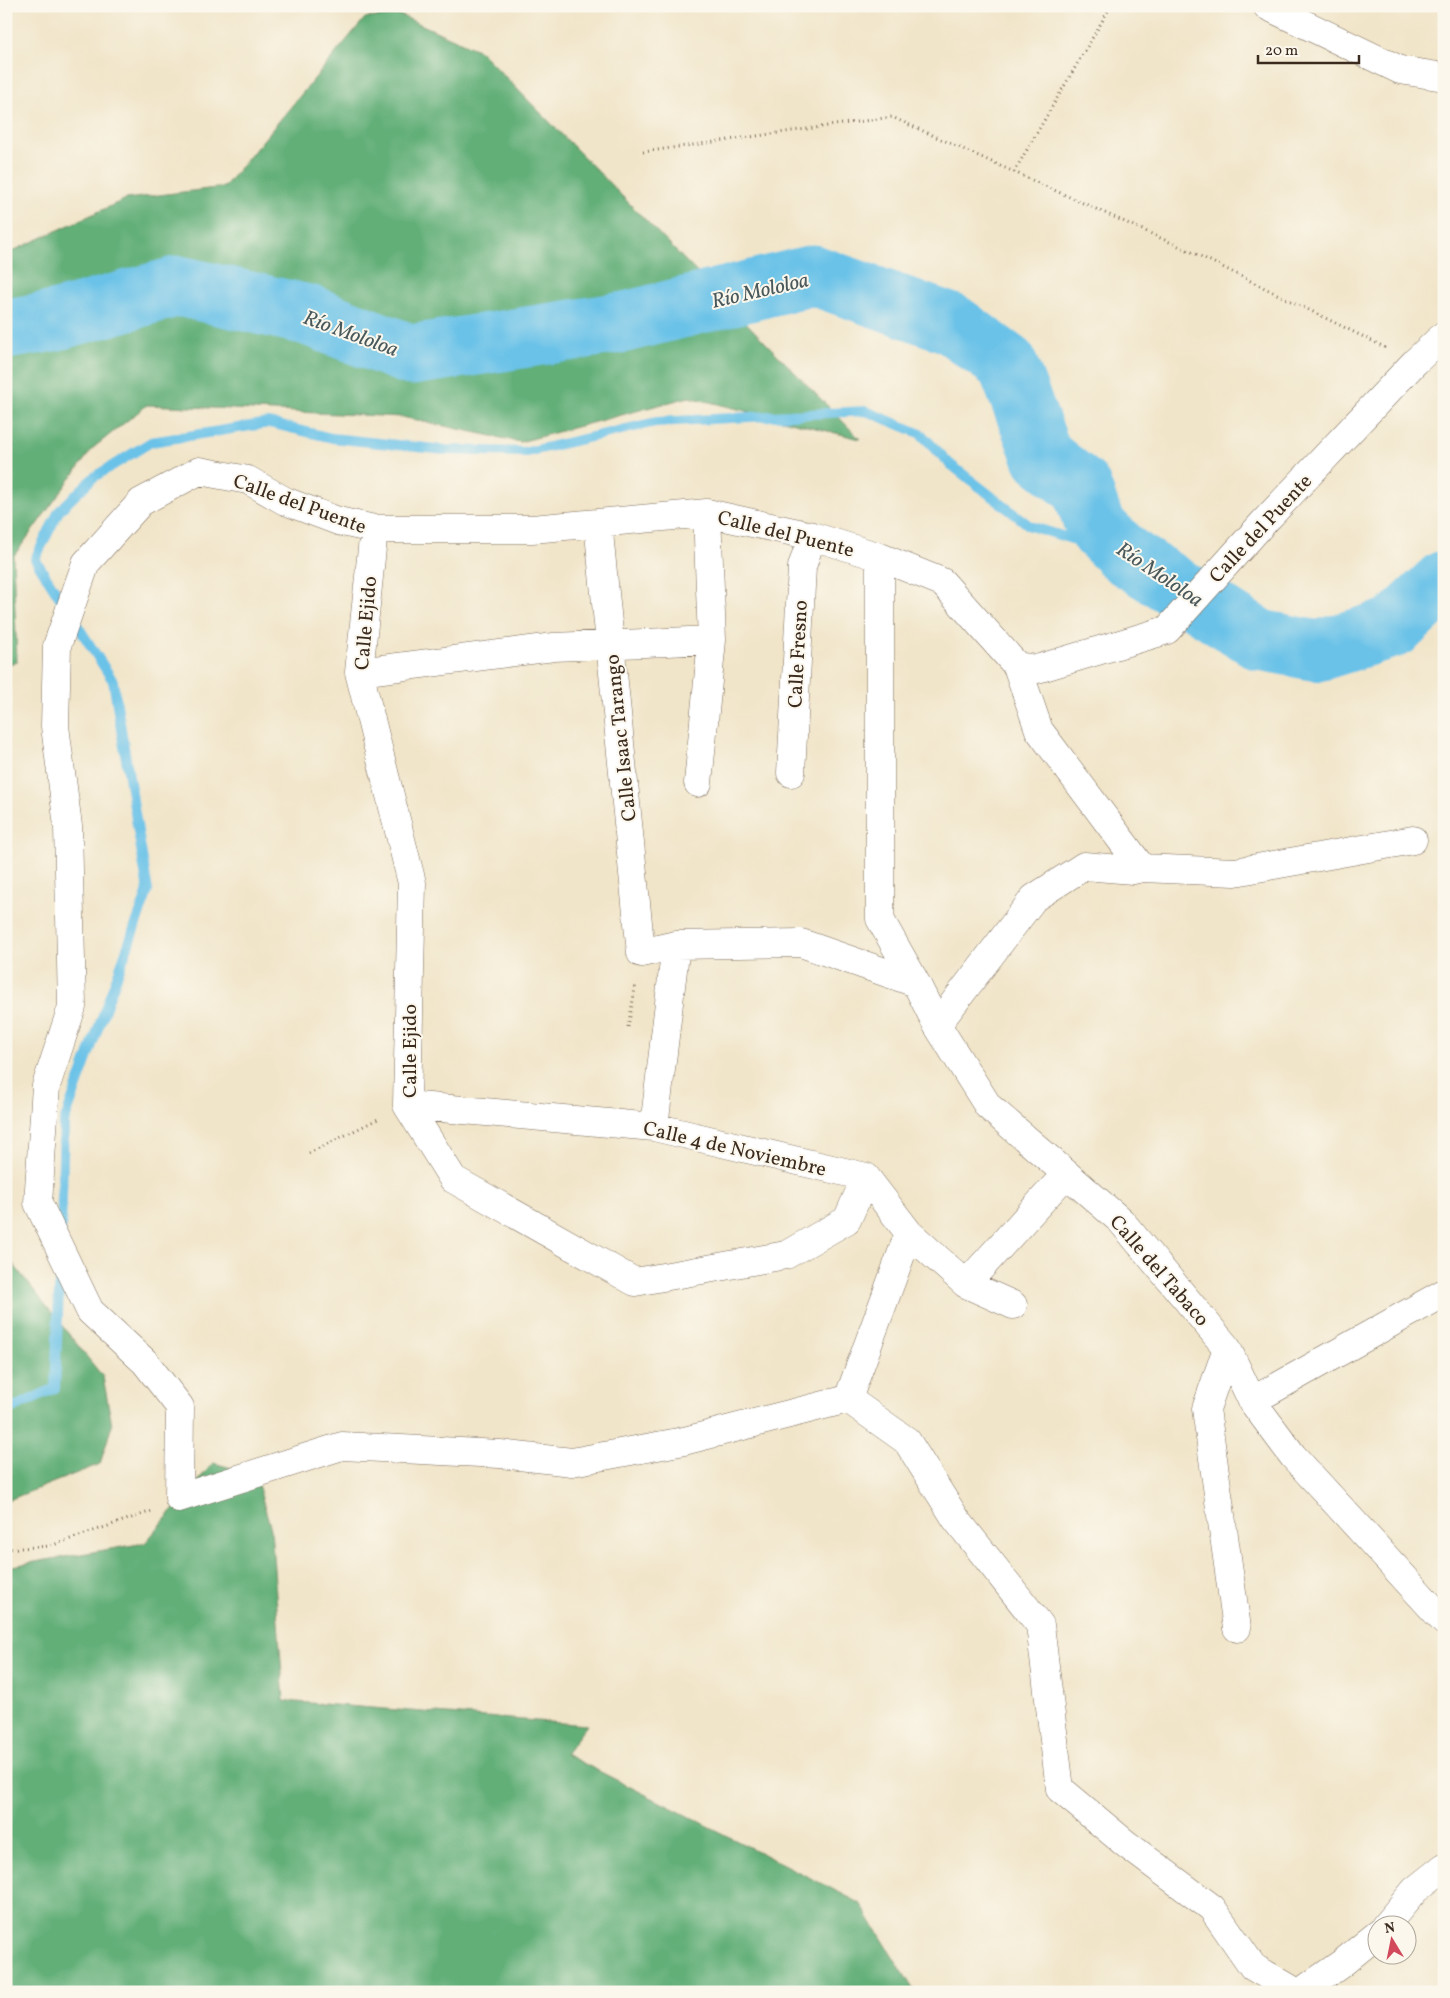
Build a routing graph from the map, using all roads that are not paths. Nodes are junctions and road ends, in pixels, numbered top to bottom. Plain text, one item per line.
1 (1267, 6) edge
2 (1444, 77) edge
3 (1444, 335) edge
4 (707, 513) junction
5 (598, 523) junction
6 (374, 529) junction
7 (812, 536) junction
8 (880, 557) junction
9 (712, 640) junction
10 (611, 644) junction
11 (1017, 666) junction
12 (359, 672) junction
13 (791, 773) dead end
14 (698, 784) dead end
15 (1413, 840) dead end
16 (1142, 868) junction
17 (676, 945) junction
18 (916, 982) junction
19 (937, 1025) junction
20 (407, 1105) junction
21 (654, 1127) junction
22 (1066, 1174) junction
23 (866, 1178) junction
24 (909, 1233) junction
25 (966, 1284) junction
26 (1444, 1292) edge
27 (1013, 1305) dead end
28 (1227, 1348) junction
29 (848, 1399) junction
30 (1252, 1401) junction
31 (1444, 1621) edge
32 (1237, 1628) dead end
33 (1444, 1867) edge
34 (1393, 1916) edge
35 (1368, 1942) edge
36 (1296, 1992) edge
37 (1300, 1992) edge

1 - 2 street
3 - 11 street, Calle del Puente
4 - 5 street, Calle del Puente
4 - 7 street, Calle del Puente
4 - 9 street
5 - 6 street, Calle del Puente
5 - 10 street, Calle Isaac Tarango
6 - 12 street, Calle Ejido
6 - 29 street, Calle del Puente
7 - 8 street, Calle del Puente
7 - 13 street, Calle Fresno
8 - 11 street, Calle del Puente
8 - 18 street, Calle del Tabaco
9 - 10 street
9 - 14 street
10 - 12 street
10 - 17 street, Calle Isaac Tarango
11 - 16 street
12 - 20 street, Calle Ejido
15 - 16 street
16 - 19 street
17 - 18 street
17 - 21 street
18 - 19 street, Calle del Tabaco
19 - 22 street, Calle del Tabaco
20 - 21 street, Calle 4 de Noviembre
20 - 23 street, Calle Ejido
21 - 23 street, Calle 4 de Noviembre
22 - 25 street
22 - 28 street, Calle del Tabaco
23 - 24 street
24 - 25 street
24 - 29 street
25 - 27 street
26 - 30 street
28 - 30 street, Calle del Tabaco
28 - 32 street
29 - 36 street
30 - 31 street, Calle del Tabaco
33 - 34 street
35 - 37 street

